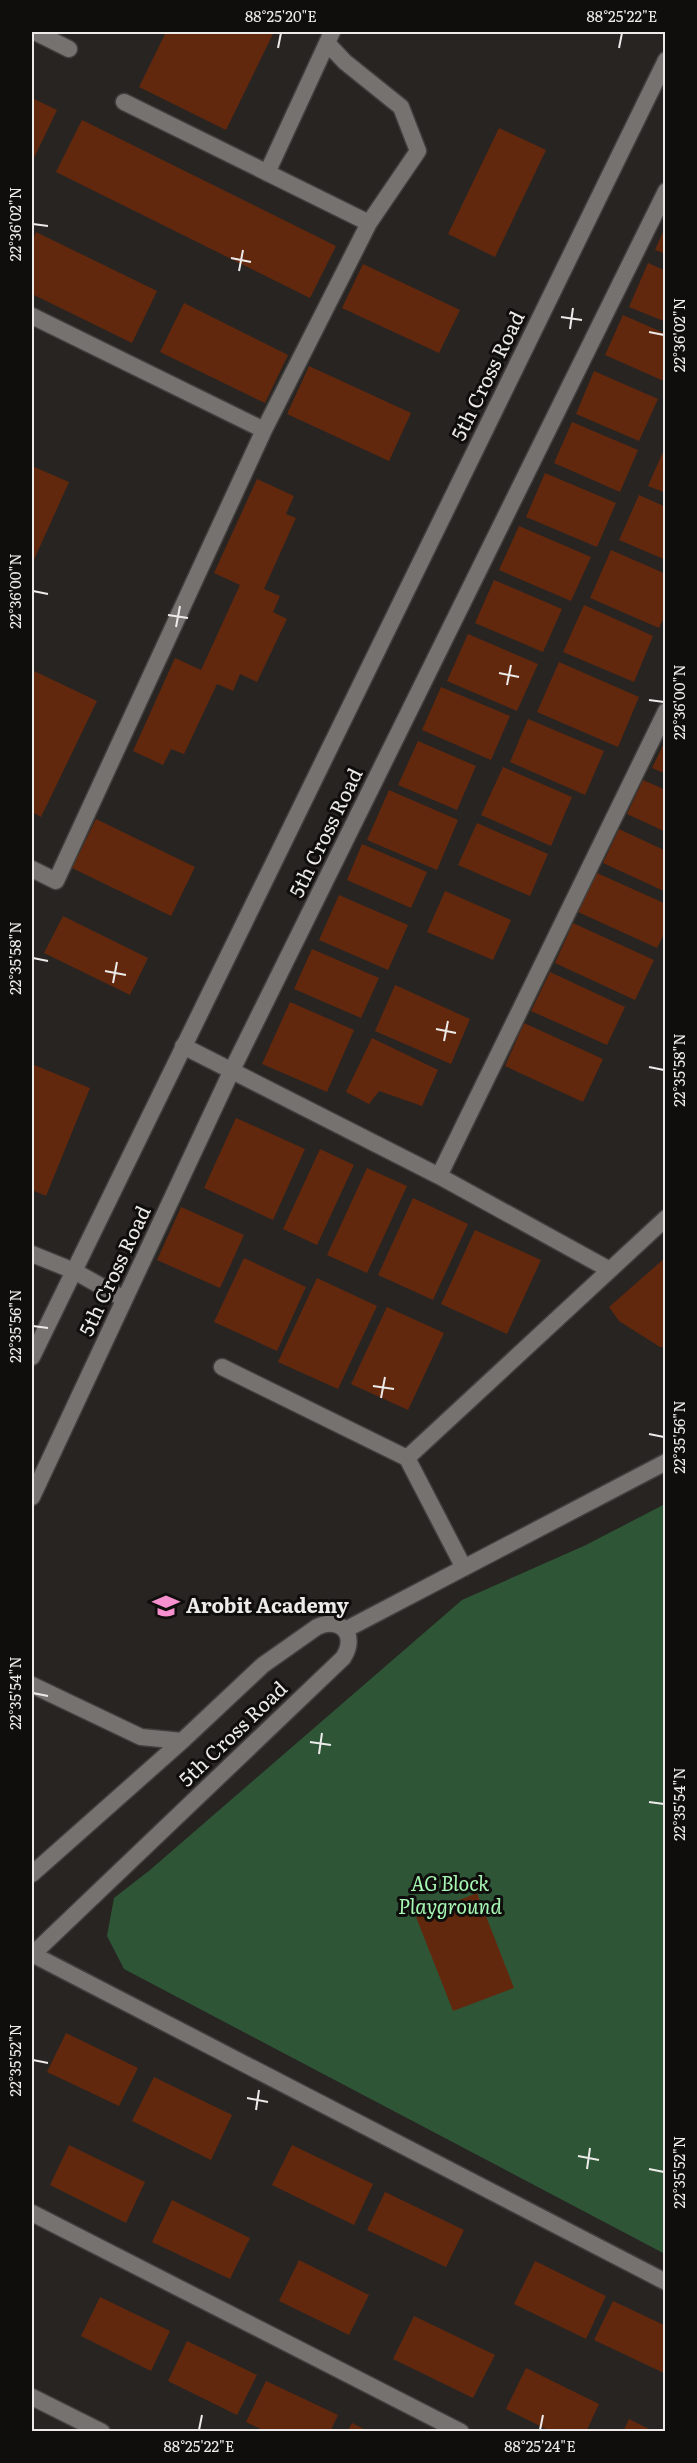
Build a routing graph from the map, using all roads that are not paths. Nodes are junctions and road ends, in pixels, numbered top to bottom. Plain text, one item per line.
1 (34, 32) edge
2 (330, 37) edge
3 (69, 48) dead end
4 (666, 60) edge
5 (124, 102) dead end
6 (267, 173) junction
7 (666, 191) edge
8 (369, 223) junction
9 (32, 316) edge
10 (264, 430) junction
11 (666, 711) edge
12 (32, 869) edge
13 (183, 1046) junction
14 (232, 1070) junction
15 (439, 1176) junction
16 (666, 1218) edge
17 (32, 1254) edge
18 (610, 1270) junction
19 (74, 1271) junction
20 (124, 1299) junction
21 (32, 1357) edge
22 (222, 1367) dead end
23 (407, 1458) junction
24 (666, 1462) edge
25 (32, 1497) edge
26 (464, 1568) junction
27 (345, 1630) junction
28 (32, 1685) edge
29 (182, 1741) junction
30 (32, 1874) edge
31 (32, 1955) edge
32 (32, 2213) edge
33 (666, 2282) edge
34 (32, 2397) edge
35 (102, 2432) edge
36 (461, 2432) edge

1 - 3 street
2 - 6 street
2 - 8 street
4 - 13 street, 5th Cross Road
5 - 6 street
6 - 8 street
7 - 14 street, 5th Cross Road
8 - 10 street
9 - 10 street
10 - 12 street
11 - 15 street
13 - 14 street
13 - 19 street, 5th Cross Road
14 - 15 street
14 - 20 street, 5th Cross Road
15 - 18 street
16 - 18 street
17 - 19 street
18 - 23 street
19 - 20 street
19 - 21 street, 5th Cross Road
20 - 25 street, 5th Cross Road
22 - 23 street
23 - 26 street
24 - 26 street
26 - 27 street
27 - 29 street, 5th Cross Road
27 - 31 street, 5th Cross Road
28 - 29 street, 5th Cross Road
29 - 30 street, 5th Cross Road
31 - 33 street
32 - 36 street
34 - 35 street

